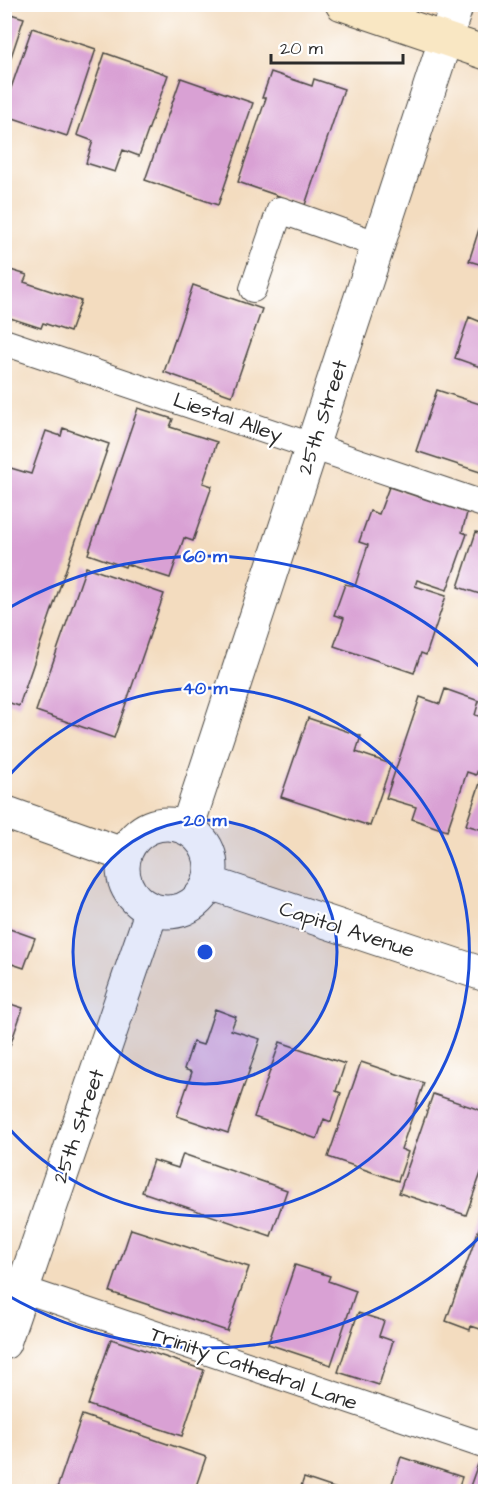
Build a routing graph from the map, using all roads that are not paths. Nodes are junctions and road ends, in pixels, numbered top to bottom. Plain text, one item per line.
1 (342, 4) edge
2 (457, 4) edge
3 (446, 40) junction
4 (486, 53) edge
5 (379, 245) junction
6 (253, 289) dead end
7 (4, 342) edge
8 (313, 446) junction
9 (486, 505) edge
10 (4, 812) edge
11 (187, 828) junction
12 (125, 855) junction
13 (210, 883) junction
14 (152, 910) junction
15 (486, 975) edge
16 (14, 1286) edge
17 (4, 1343) edge
18 (486, 1446) edge

1 - 3 main road
2 - 3 street, 25th Street
3 - 4 main road
3 - 5 street, 25th Street
5 - 6 lane
5 - 8 street, 25th Street
7 - 8 lane, Liestal Alley
8 - 9 lane, Liestal Alley
8 - 11 street, 25th Street
10 - 12 street
11 - 12 street
11 - 13 street
12 - 14 street
13 - 14 street
13 - 15 street, Capitol Avenue
14 - 16 street, 25th Street
16 - 17 street, 25th Street
16 - 18 lane, Trinity Cathedral Lane

